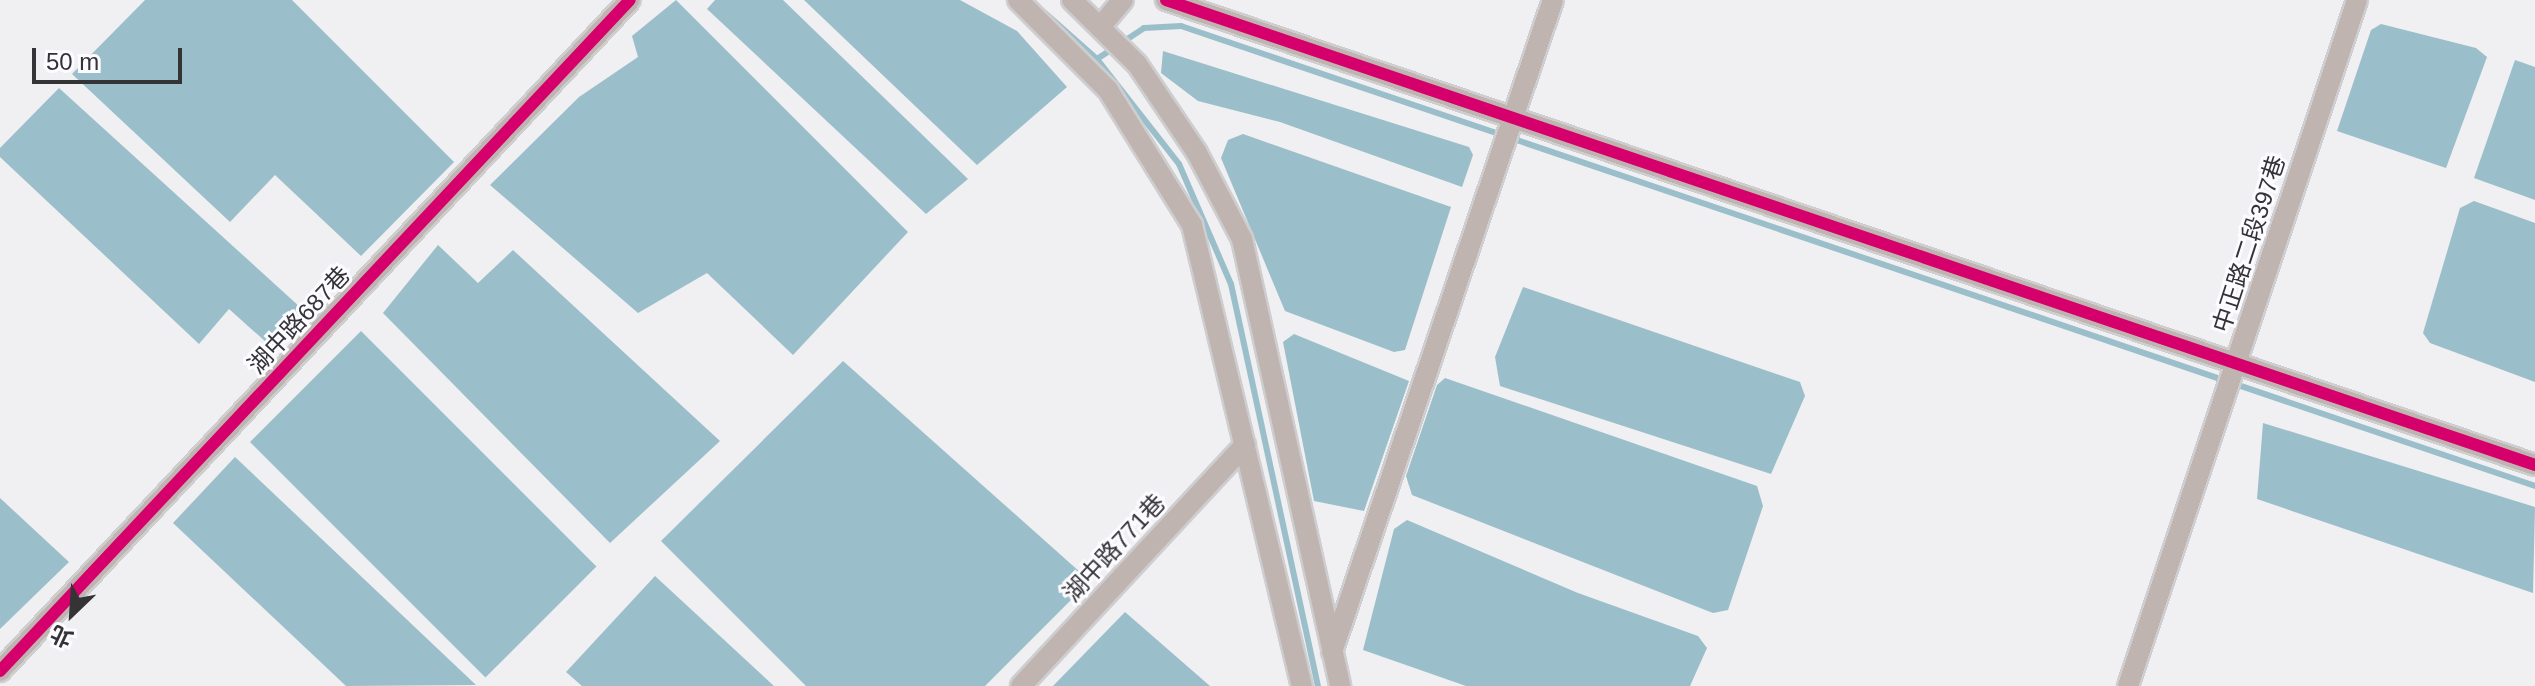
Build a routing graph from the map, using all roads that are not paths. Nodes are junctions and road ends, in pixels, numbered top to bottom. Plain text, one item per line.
1 (630, 0) edge
2 (1018, 0) edge
3 (1072, 0) edge
4 (1123, 0) edge
5 (1166, 0) edge
6 (1553, 0) edge
7 (2357, 0) edge
8 (1101, 26) junction
9 (1513, 120) junction
10 (2237, 361) junction
11 (1245, 445) junction
12 (2535, 465) edge
13 (1332, 652) junction
14 (0, 671) edge
15 (1021, 686) edge
16 (1302, 686) edge
17 (1340, 686) edge
18 (2128, 686) edge

1 - 14 street, 湖中路687巷
2 - 11 street
3 - 8 street
4 - 8 street
5 - 9 street
6 - 9 street
7 - 10 street, 中正路二段397巷
8 - 13 street
9 - 10 street
9 - 13 street
10 - 12 street
10 - 18 street, 中正路二段397巷
11 - 15 street, 湖中路771巷
11 - 16 street
13 - 17 street

